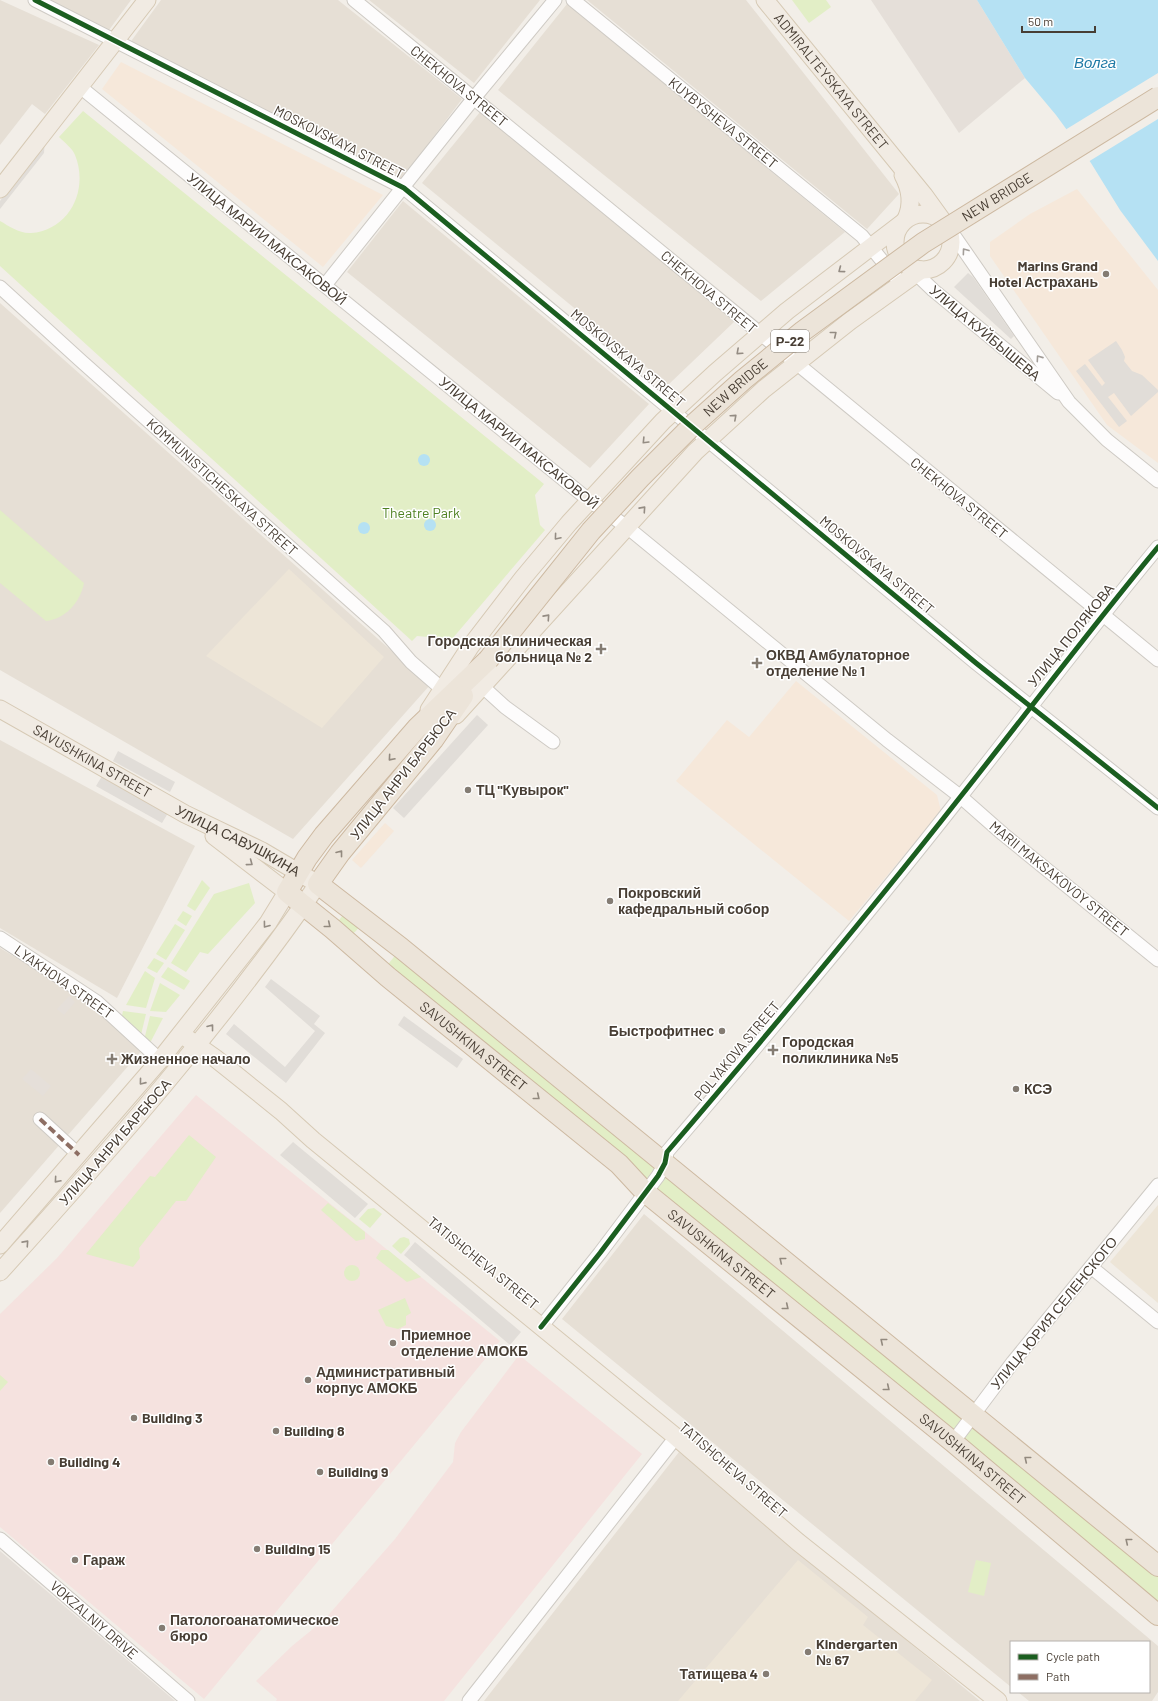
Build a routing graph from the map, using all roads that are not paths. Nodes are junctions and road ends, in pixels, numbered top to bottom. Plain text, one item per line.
1 (35, 0) edge
2 (147, 0) edge
3 (354, 0) edge
4 (555, 0) edge
5 (573, 0) edge
6 (766, 0) edge
7 (116, 41) junction
8 (79, 86) junction
9 (474, 98) junction
10 (1158, 98) edge
11 (896, 163) junction
12 (404, 188) junction
13 (0, 189) edge
14 (904, 222) junction
15 (945, 223) junction
16 (872, 247) junction
17 (913, 269) junction
18 (901, 284) junction
19 (325, 285) junction
20 (0, 287) edge
21 (760, 334) junction
22 (796, 365) junction
23 (1069, 402) junction
24 (674, 411) junction
25 (709, 440) junction
26 (1158, 481) edge
27 (590, 501) junction
28 (627, 527) junction
29 (1158, 547) edge
30 (1102, 615) junction
31 (488, 660) junction
32 (1158, 660) edge
33 (483, 687) junction
34 (442, 690) junction
35 (1031, 705) junction
36 (0, 709) edge
37 (417, 728) junction
38 (433, 740) junction
39 (553, 742) dead end
40 (961, 797) junction
41 (1158, 808) edge
42 (185, 814) junction
43 (299, 872) junction
44 (318, 884) junction
45 (287, 892) junction
46 (303, 905) junction
47 (0, 938) edge
48 (401, 948) junction
49 (1158, 960) edge
50 (382, 972) junction
51 (181, 1034) junction
52 (196, 1046) junction
53 (160, 1060) junction
54 (40, 1119) dead end
55 (78, 1155) junction
56 (665, 1163) junction
57 (1158, 1185) edge
58 (645, 1192) junction
59 (0, 1245) edge
60 (2, 1267) edge
61 (1091, 1267) junction
62 (1158, 1322) edge
63 (541, 1327) junction
64 (973, 1414) junction
65 (676, 1437) junction
66 (953, 1442) junction
67 (0, 1539) edge
68 (1158, 1566) edge
69 (1158, 1615) edge
70 (188, 1701) edge
71 (468, 1701) edge
72 (998, 1701) edge

1 - 7 street, MOSKOVSKAYA STREET
2 - 7 main road
3 - 9 street, CHEKHOVA STREET
4 - 9 street
5 - 16 street, KUYBYSHEVA STREET
6 - 11 main road, ADMIRALTEYSKAYA STREET
7 - 8 main road
7 - 12 street, MOSKOVSKAYA STREET
8 - 13 main road
8 - 19 street, УЛИЦА МАРИИ МАКСАКОВОЙ
9 - 12 street
9 - 21 street, CHEKHOVA STREET
10 - 31 highway, NEW BRIDGE / Р-22, bridge
11 - 14 main road
11 - 15 main road
12 - 19 street
12 - 24 street, MOSKOVSKAYA STREET
14 - 15 main road
14 - 16 main road
14 - 17 main road
15 - 17 main road
23 -> 15 street
16 - 18 street, KUYBYSHEVA STREET
16 -> 21 main road
17 - 18 main road
17 - 23 street, УЛИЦА КУЙБЫШЕВА
22 -> 18 main road
19 - 27 street, УЛИЦА МАРИИ МАКСАКОВОЙ
20 - 34 street, KOMMUNISTICHESKAYA STREET
21 - 22 street, CHEKHOVA STREET
21 -> 24 main road
25 -> 22 main road
22 - 30 street, CHEKHOVA STREET
23 - 26 street
24 - 25 street, MOSKOVSKAYA STREET
24 -> 27 main road
28 -> 25 main road
25 - 35 street, MOSKOVSKAYA STREET
27 - 28 street, УЛИЦА МАРИИ МАКСАКОВОЙ
27 -> 34 main road
33 -> 28 main road
28 - 40 street, УЛИЦА МАРИИ МАКСАКОВОЙ
29 - 30 street, УЛИЦА ПОЛЯКОВА
30 - 32 street, CHEKHOVA STREET
30 - 35 street, УЛИЦА ПОЛЯКОВА
31 - 37 highway, УЛИЦА АНРИ БАРБЮСА
31 - 38 highway, УЛИЦА АНРИ БАРБЮСА
33 - 38 main road
33 - 39 street
34 - 37 main road
35 - 40 street, УЛИЦА ПОЛЯКОВА
35 - 41 street, MOSKOVSKAYA STREET
36 - 42 main road, SAVUSHKINA STREET
37 -> 43 highway, УЛИЦА АНРИ БАРБЮСА
44 -> 38 highway, УЛИЦА АНРИ БАРБЮСА
40 - 49 street, MARII MAKSAKOVOY STREET
40 - 56 street, POLYAKOVA STREET
42 - 43 main road, УЛИЦА САВУШКИНА
42 -> 45 main road, УЛИЦА САВУШКИНА
43 - 44 main road, УЛИЦА САВУШКИНА
43 - 45 highway, УЛИЦА АНРИ БАРБЮСА
44 - 46 main road, УЛИЦА АНРИ БАРБЮСА
44 - 48 highway
45 - 46 highway, SAVUSHKINA STREET
45 -> 51 main road, УЛИЦА АНРИ БАРБЮСА
46 -> 50 highway, SAVUSHKINA STREET
52 -> 46 main road, УЛИЦА АНРИ БАРБЮСА
47 - 53 street, LYAKHOVA STREET
48 - 50 highway
48 - 56 highway
50 -> 58 highway, SAVUSHKINA STREET
51 - 52 main road, TATISHCHEVA STREET
51 - 53 main road, УЛИЦА АНРИ БАРБЮСА
60 -> 52 main road, УЛИЦА АНРИ БАРБЮСА
52 - 63 main road, TATISHCHEVA STREET
53 -> 55 main road, УЛИЦА АНРИ БАРБЮСА
54 - 55 street
55 -> 59 main road, УЛИЦА АНРИ БАРБЮСА
56 - 58 street, POLYAKOVA STREET
64 -> 56 highway
57 - 61 street, УЛИЦА ЮРИЯ СЕЛЕНСКОГО
58 - 63 street, POLYAKOVA STREET
58 -> 66 highway, SAVUSHKINA STREET
61 - 62 street
61 - 64 street, УЛИЦА ЮРИЯ СЕЛЕНСКОГО
63 - 65 main road, TATISHCHEVA STREET
64 - 66 street, УЛИЦА ЮРИЯ СЕЛЕНСКОГО
68 -> 64 highway
65 - 71 street
65 - 72 main road, TATISHCHEVA STREET
66 - 69 highway, SAVUSHKINA STREET
67 - 70 street, VOKZALNIY DRIVE

